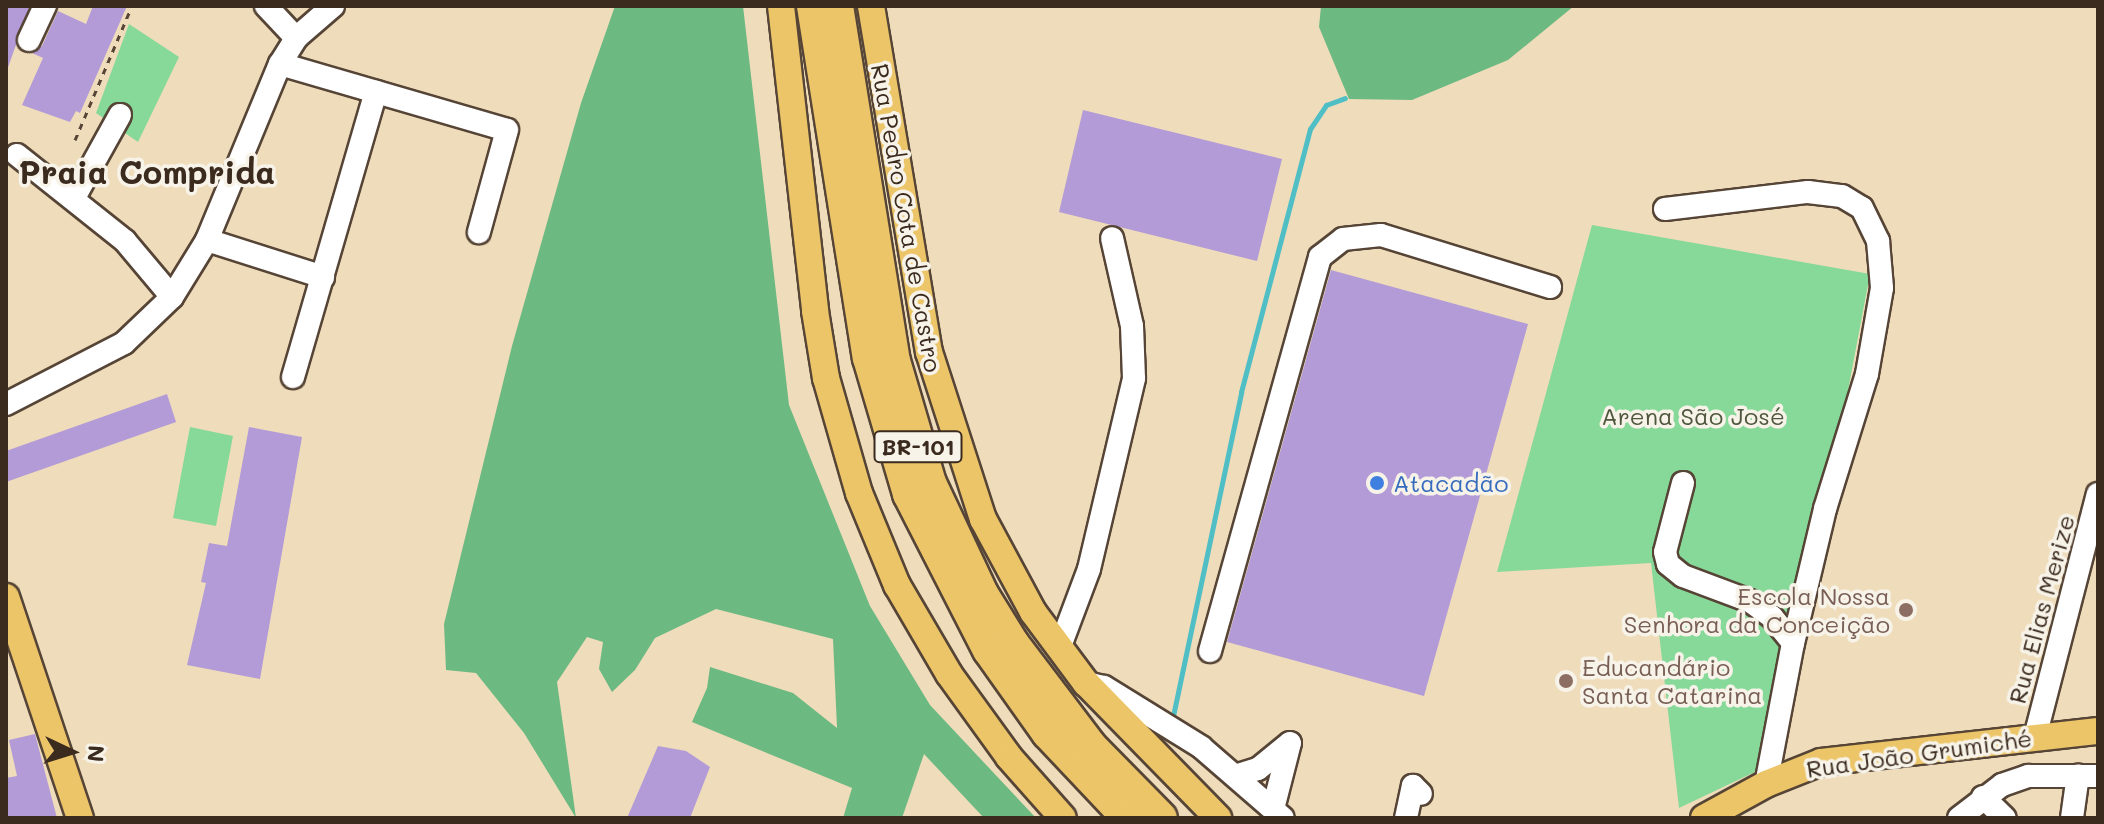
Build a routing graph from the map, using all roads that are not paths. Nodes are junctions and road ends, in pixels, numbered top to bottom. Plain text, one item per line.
1 (45, 6) edge
2 (266, 6) edge
3 (333, 6) edge
4 (781, 6) edge
5 (813, 6) edge
6 (837, 6) edge
7 (871, 6) edge
8 (296, 38) junction
9 (29, 40) dead end
10 (280, 64) junction
11 (376, 92) junction
12 (120, 115) dead end
13 (17, 155) dead end
14 (74, 198) junction
15 (1665, 209) dead end
16 (479, 232) dead end
17 (1112, 238) dead end
18 (207, 240) junction
19 (323, 277) junction
20 (1550, 287) dead end
21 (172, 297) junction
22 (293, 377) dead end
23 (6, 404) edge
24 (1683, 483) dead end
25 (2098, 494) edge
26 (6, 597) edge
27 (1793, 643) junction
28 (1059, 649) junction
29 (1210, 651) dead end
30 (1086, 683) junction
31 (2098, 731) edge
32 (2035, 737) junction
33 (1238, 775) junction
34 (2088, 775) edge
35 (1766, 784) junction
36 (1421, 794) dead end
37 (1983, 797) junction
38 (1278, 814) edge
39 (80, 818) edge
40 (1063, 818) edge
41 (1128, 818) edge
42 (1161, 818) edge
43 (1218, 818) edge
44 (1406, 818) edge
45 (1704, 818) edge
46 (1959, 818) edge
47 (2005, 818) edge
48 (2072, 818) edge

1 - 9 street
2 - 8 street
3 - 8 street
4 - 40 main road
5 - 41 highway, BR-101
6 - 42 highway, BR-101
7 - 28 main road, Rua Pedro Cota de Castro
8 - 10 street
10 - 11 street
10 - 18 street
11 - 16 street
11 - 19 street
12 - 14 street
13 - 14 street
14 - 21 street
15 - 27 street
17 - 28 street
18 - 19 street
18 - 21 street
19 - 22 street
20 - 29 street
21 - 23 street
24 - 27 street
25 - 32 street, Rua Elias Merize
26 - 39 main road
27 - 35 street
28 - 30 main road, Rua Pedro Cota de Castro
30 - 33 street
30 - 43 main road, Rua Pedro Cota de Castro
31 - 32 main road, Rua João Grumiché
32 - 35 main road, Rua João Grumiché
33 - 38 street
33 - 38 street
34 - 37 street
34 - 48 street
35 - 45 main road, Rua João Grumiché
36 - 44 street
37 - 46 street
37 - 47 street

